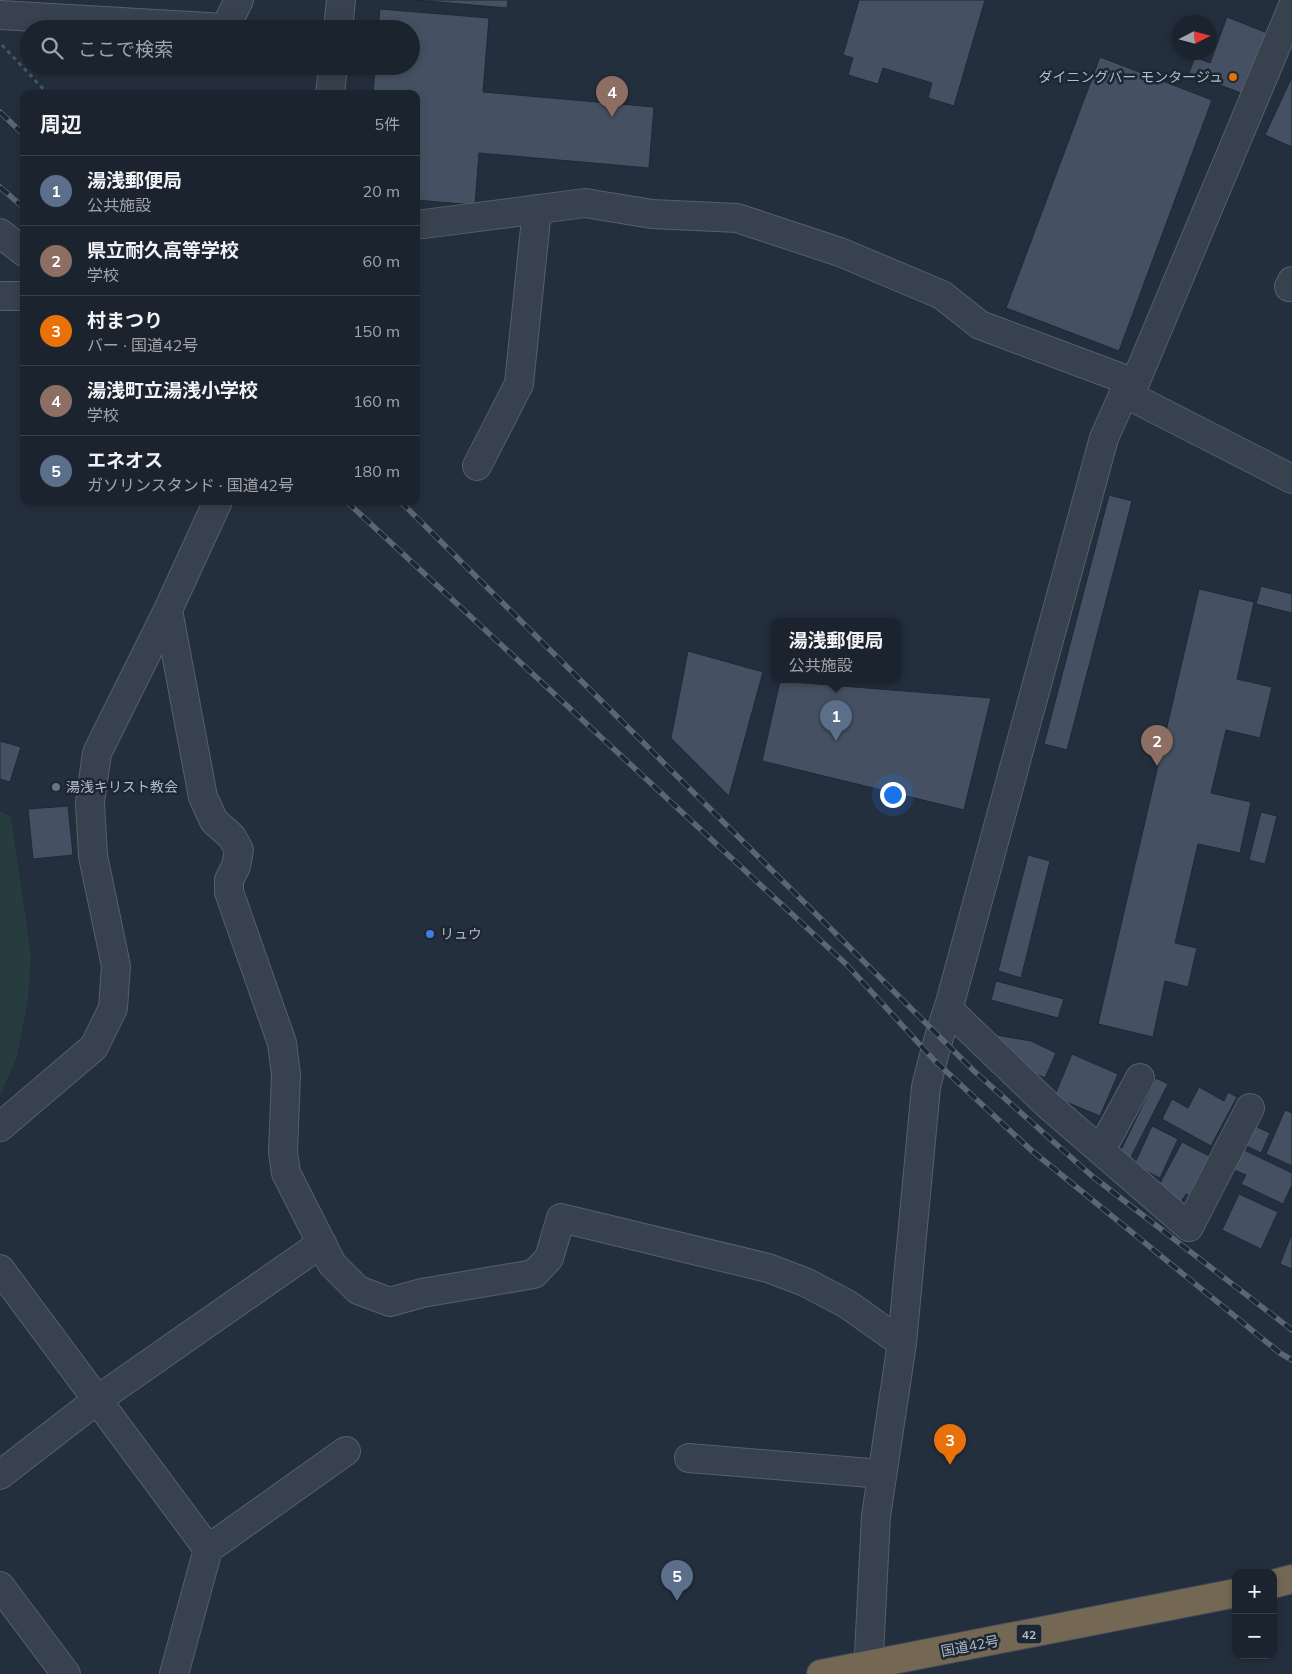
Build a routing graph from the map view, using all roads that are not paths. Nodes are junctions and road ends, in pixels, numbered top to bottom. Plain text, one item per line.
1 (239, 0) edge
2 (341, 0) edge
3 (1292, 8) edge
4 (0, 15) edge
5 (87, 20) edge
6 (229, 20) edge
7 (339, 20) edge
8 (332, 75) edge
9 (330, 90) edge
10 (537, 209) junction
11 (420, 224) edge
12 (0, 233) edge
13 (20, 249) edge
14 (0, 296) edge
15 (20, 296) edge
16 (1129, 388) junction
17 (477, 466) dead end
18 (1292, 479) edge
19 (216, 505) edge
20 (168, 610) junction
21 (948, 1009) junction
22 (1140, 1078) dead end
23 (1250, 1108) dead end
24 (0, 1127) edge
25 (1101, 1150) junction
26 (322, 1243) junction
27 (0, 1269) edge
28 (902, 1343) junction
29 (98, 1400) junction
30 (346, 1451) dead end
31 (689, 1458) dead end
32 (882, 1474) junction
33 (0, 1475) edge
34 (208, 1549) junction
35 (1292, 1579) edge
36 (1277, 1583) edge
37 (0, 1586) edge
38 (1232, 1594) edge
39 (868, 1670) edge
40 (66, 1674) edge
41 (174, 1674) edge
42 (821, 1674) edge

1 - 6 street
2 - 7 street
3 - 16 street
4 - 5 street
8 - 9 street
10 - 11 street
10 - 16 street
10 - 17 street
12 - 13 street
14 - 15 street
16 - 18 street
16 - 21 street
19 - 20 street
20 - 24 street
20 - 26 street
21 - 25 street
21 - 28 street
22 - 25 street
23 - 25 street
26 - 28 street
26 - 29 street
27 - 29 street
28 - 32 street
29 - 33 street
29 - 34 street
30 - 34 street
31 - 32 street
32 - 39 street
34 - 41 street
35 - 36 highway
37 - 40 street
38 - 39 highway, 国道42号 / 42
39 - 42 highway, 国道42号 / 42

